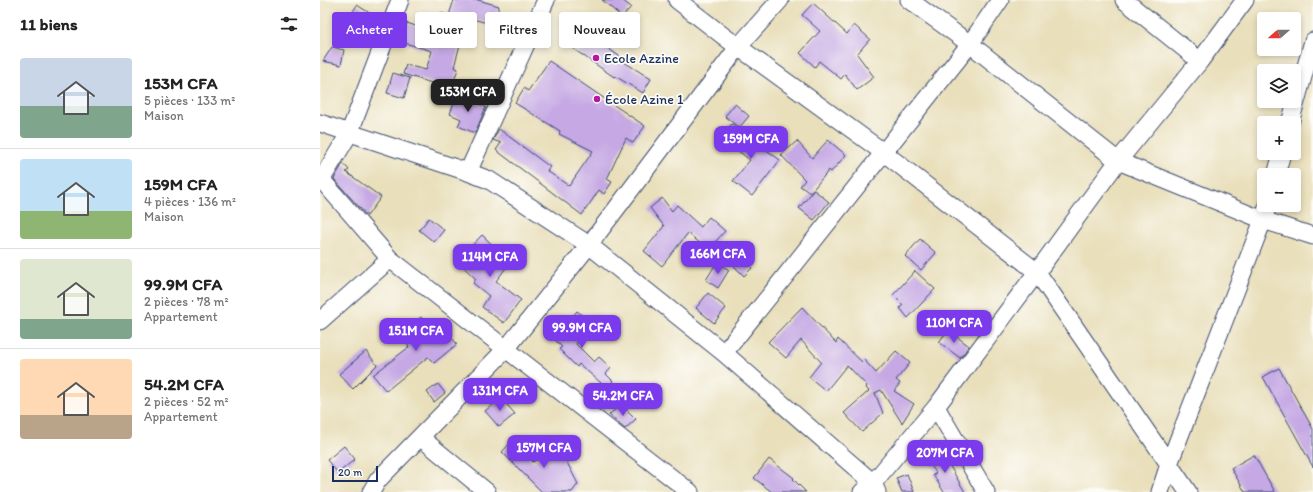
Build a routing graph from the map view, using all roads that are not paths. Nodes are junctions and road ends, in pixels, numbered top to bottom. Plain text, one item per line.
1 (400, 0) edge
2 (546, 0) edge
3 (677, 0) edge
4 (780, 0) edge
5 (910, 0) edge
6 (1000, 0) edge
7 (1124, 0) edge
8 (1245, 0) edge
9 (1313, 41) edge
10 (970, 44) junction
11 (739, 46) junction
12 (1200, 61) junction
13 (1292, 116) edge
14 (320, 123) edge
15 (348, 134) junction
16 (883, 152) junction
17 (1118, 161) junction
18 (468, 172) junction
19 (321, 181) edge
20 (1265, 213) edge
21 (1313, 236) edge
22 (589, 245) junction
23 (390, 259) junction
24 (1038, 272) junction
25 (320, 321) edge
26 (506, 349) junction
27 (724, 353) junction
28 (936, 407) junction
29 (420, 437) junction
30 (1169, 464) junction
31 (871, 489) edge
32 (371, 492) edge
33 (487, 492) edge
34 (690, 492) edge
35 (986, 492) edge
36 (1160, 492) edge
37 (1188, 492) edge

1 - 15 street
2 - 18 street
3 - 11 street
4 - 11 street
5 - 10 street
6 - 10 street
7 - 12 street
8 - 12 street
9 - 13 street
10 - 16 street
10 - 17 street
11 - 16 street
11 - 22 street
12 - 17 street
14 - 15 street
15 - 18 street
15 - 19 street
16 - 24 street
16 - 27 street
17 - 20 street
17 - 24 street
18 - 22 street
19 - 23 street
20 - 21 street
20 - 30 street
22 - 26 street
22 - 27 street
23 - 25 street
23 - 26 street
24 - 28 street
24 - 30 street
26 - 29 street
26 - 34 street
27 - 31 street
28 - 31 street
28 - 35 street
29 - 32 street
29 - 33 street
30 - 36 street
30 - 37 street

